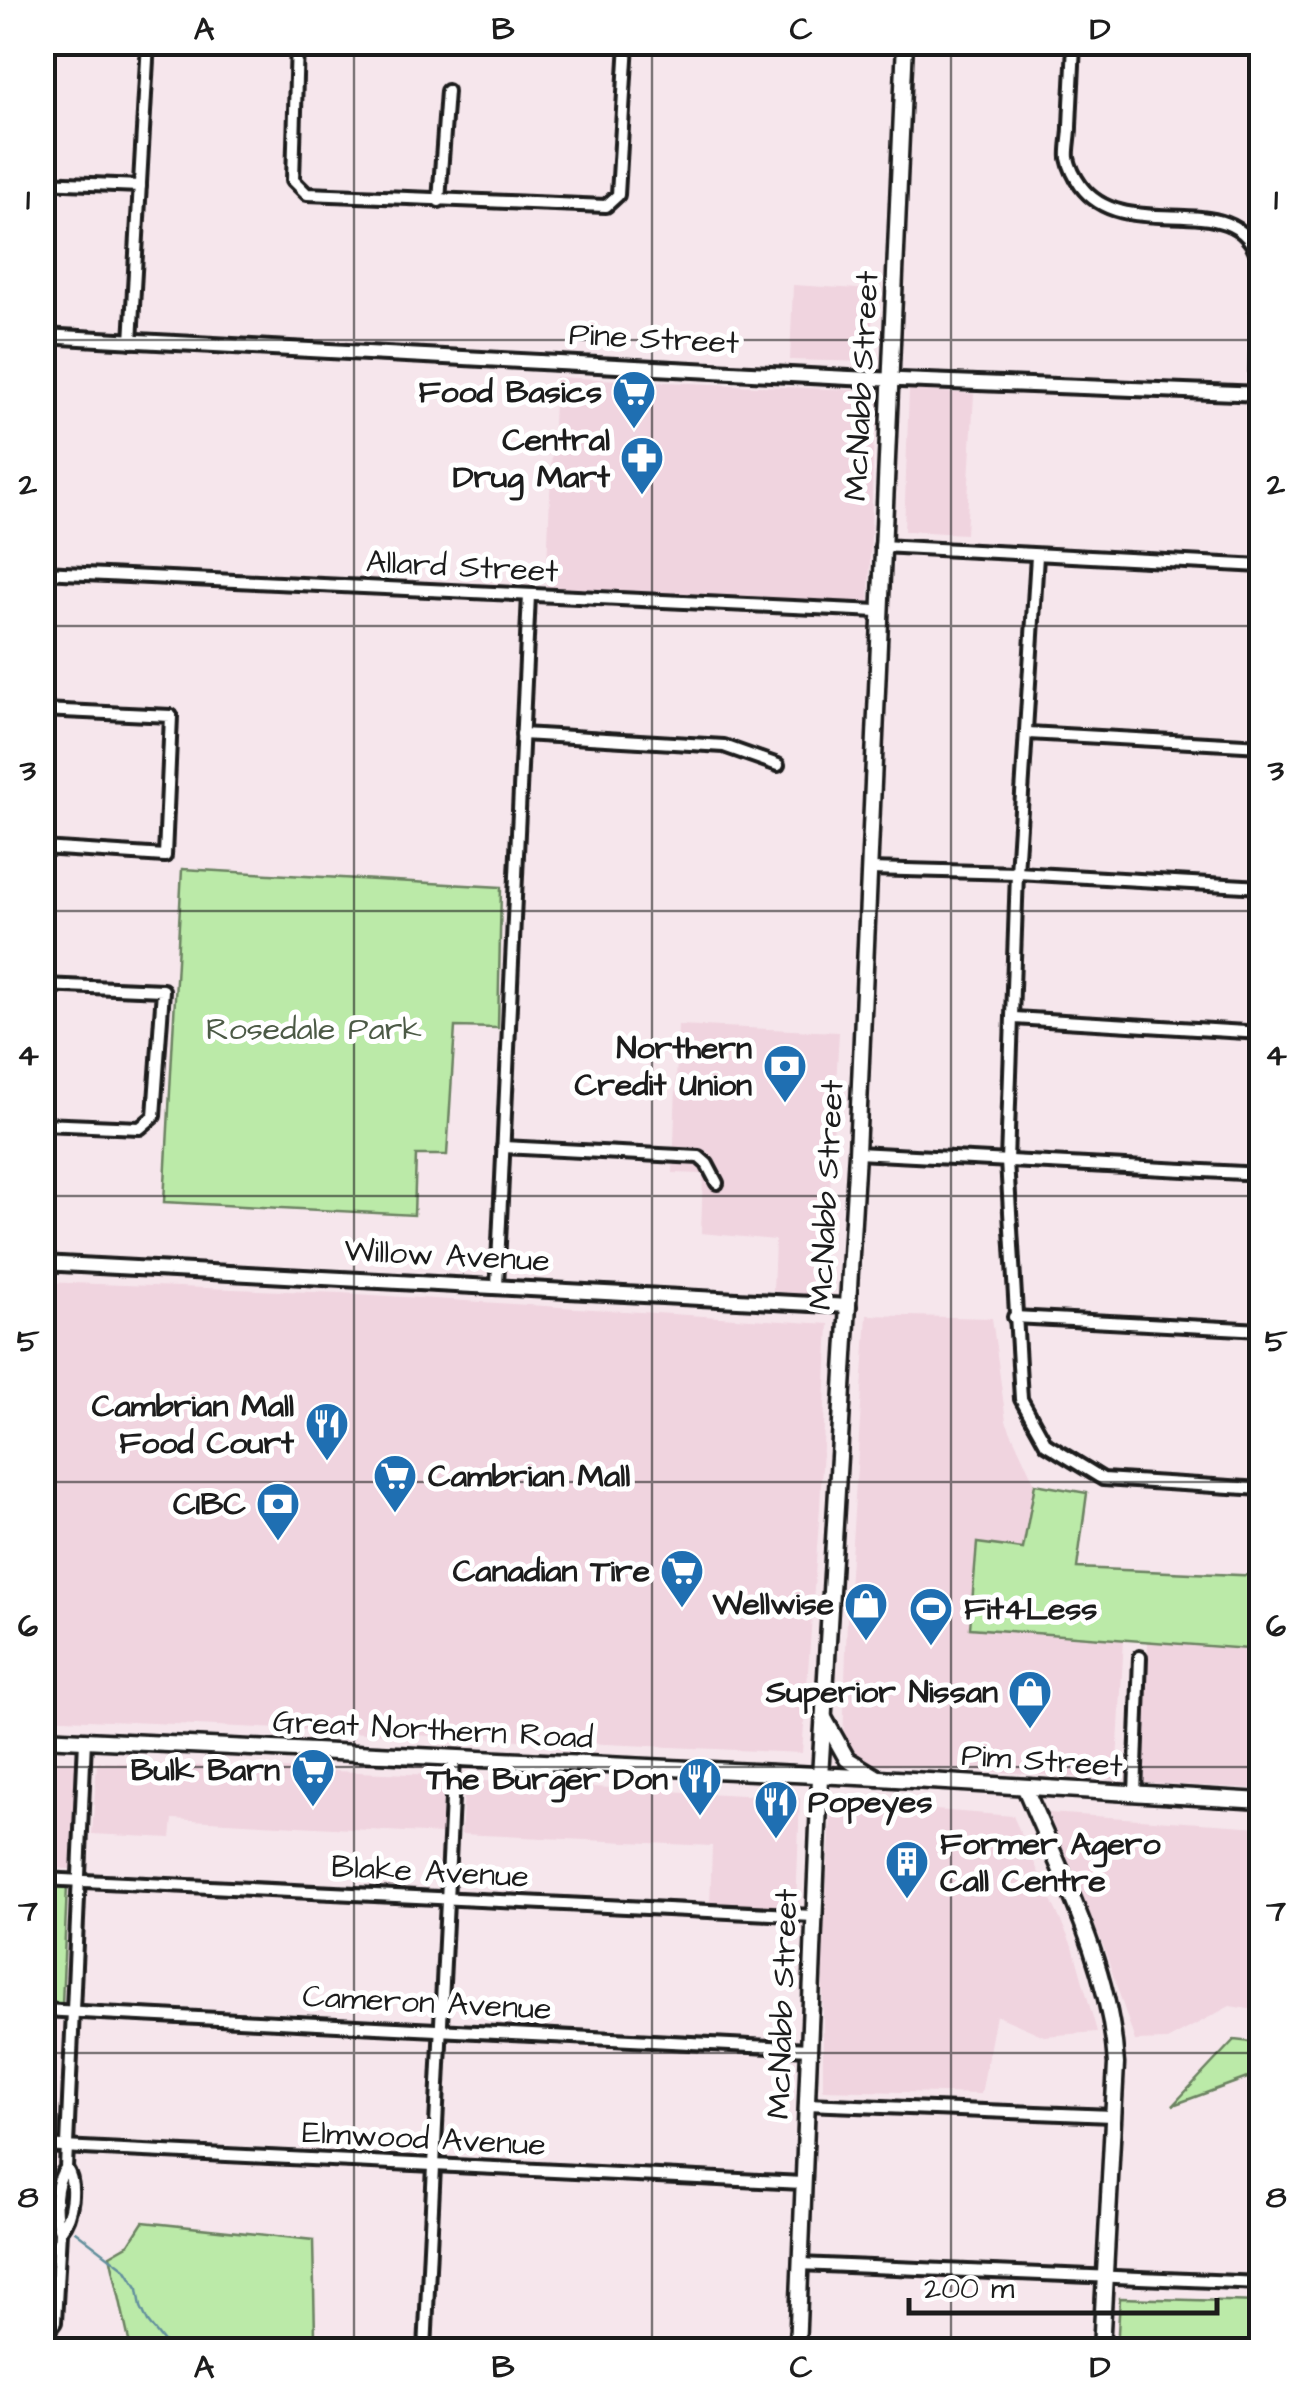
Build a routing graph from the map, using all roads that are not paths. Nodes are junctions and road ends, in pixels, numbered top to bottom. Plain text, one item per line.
1 (148, 42) edge
2 (297, 42) edge
3 (627, 42) edge
4 (905, 42) edge
5 (1074, 42) edge
6 (1220, 42) edge
7 (1262, 48) edge
8 (446, 91) dead end
9 (42, 182) edge
10 (140, 186) junction
11 (438, 201) junction
12 (42, 336) edge
13 (130, 342) junction
14 (891, 378) junction
15 (1259, 394) edge
16 (882, 546) junction
17 (1037, 556) junction
18 (1262, 566) edge
19 (42, 572) edge
20 (529, 596) junction
21 (878, 611) junction
22 (42, 710) edge
23 (1028, 733) junction
24 (522, 734) junction
25 (1262, 746) edge
26 (778, 765) dead end
27 (42, 848) edge
28 (868, 869) junction
29 (1017, 872) junction
30 (1262, 886) edge
31 (42, 984) edge
32 (1014, 1018) junction
33 (1262, 1032) edge
34 (42, 1124) edge
35 (503, 1146) junction
36 (857, 1153) junction
37 (1006, 1161) junction
38 (1262, 1174) edge
39 (716, 1184) dead end
40 (42, 1263) edge
41 (497, 1286) junction
42 (849, 1306) junction
43 (1014, 1317) junction
44 (1262, 1330) edge
45 (1262, 1489) edge
46 (1140, 1657) dead end
47 (824, 1718) junction
48 (42, 1738) edge
49 (85, 1740) junction
50 (454, 1758) junction
51 (820, 1777) junction
52 (879, 1778) junction
53 (1026, 1788) junction
54 (1135, 1794) junction
55 (1262, 1801) edge
56 (42, 1880) edge
57 (79, 1881) junction
58 (447, 1897) junction
59 (814, 1916) junction
60 (42, 2010) edge
61 (70, 2011) junction
62 (440, 2028) junction
63 (809, 2049) junction
64 (806, 2104) junction
65 (1112, 2116) junction
66 (42, 2146) edge
67 (66, 2147) junction
68 (434, 2165) junction
69 (803, 2183) junction
70 (42, 2245) edge
71 (59, 2246) junction
72 (799, 2264) junction
73 (1105, 2277) junction
74 (1262, 2282) edge
75 (42, 2340) edge
76 (425, 2350) edge
77 (797, 2350) edge
78 (1101, 2350) edge

1 - 10 street
2 - 11 street
3 - 11 street
4 - 14 main road, McNabb Street
5 - 15 street
6 - 7 street
8 - 11 street
9 - 10 street
10 - 13 street
12 - 13 street, Pine Street
13 - 14 street, Pine Street
14 - 15 street, Pine Street
14 - 16 main road, McNabb Street
16 - 17 street
16 - 21 main road, McNabb Street
17 - 18 street
17 - 23 street
19 - 20 street, Allard Street
20 - 21 street, Allard Street
20 - 24 street
21 - 28 main road, McNabb Street
22 - 27 street
23 - 25 street
23 - 29 street
24 - 26 street
24 - 35 street
28 - 29 street
28 - 36 main road, McNabb Street
29 - 30 street
29 - 32 street
31 - 34 street
32 - 33 street
32 - 37 street
35 - 39 street
35 - 41 street
36 - 37 street
36 - 42 main road, McNabb Street
37 - 38 street
37 - 43 street
40 - 41 street, Willow Avenue
41 - 42 street, Willow Avenue
42 - 47 main road, McNabb Street
43 - 44 street
43 - 45 street
46 - 54 street
47 - 51 main road, McNabb Street
47 - 52 main road
48 - 49 main road, Great Northern Road
49 - 50 main road, Great Northern Road
49 - 57 street
50 - 51 main road, Great Northern Road
50 - 58 street
51 - 52 main road, Pim Street
51 - 59 main road, McNabb Street
52 - 53 main road, Pim Street
53 - 54 main road, Pim Street
53 - 65 main road
54 - 55 main road, Pim Street
56 - 57 street, Blake Avenue
57 - 58 street, Blake Avenue
57 - 61 street
58 - 59 street, Blake Avenue
58 - 62 street
59 - 63 main road, McNabb Street
60 - 61 street, Cameron Avenue
61 - 62 street, Cameron Avenue
61 - 67 street
62 - 63 street, Cameron Avenue
62 - 68 street
63 - 64 main road, McNabb Street
64 - 65 street
64 - 69 main road, McNabb Street
65 - 73 main road
66 - 67 street, Elmwood Avenue
67 - 68 street, Elmwood Avenue
67 - 71 street
68 - 69 street, Elmwood Avenue
68 - 76 street
69 - 72 main road, McNabb Street
70 - 71 street
71 - 75 street
72 - 73 street
72 - 77 main road, McNabb Street
73 - 74 street
73 - 78 main road

